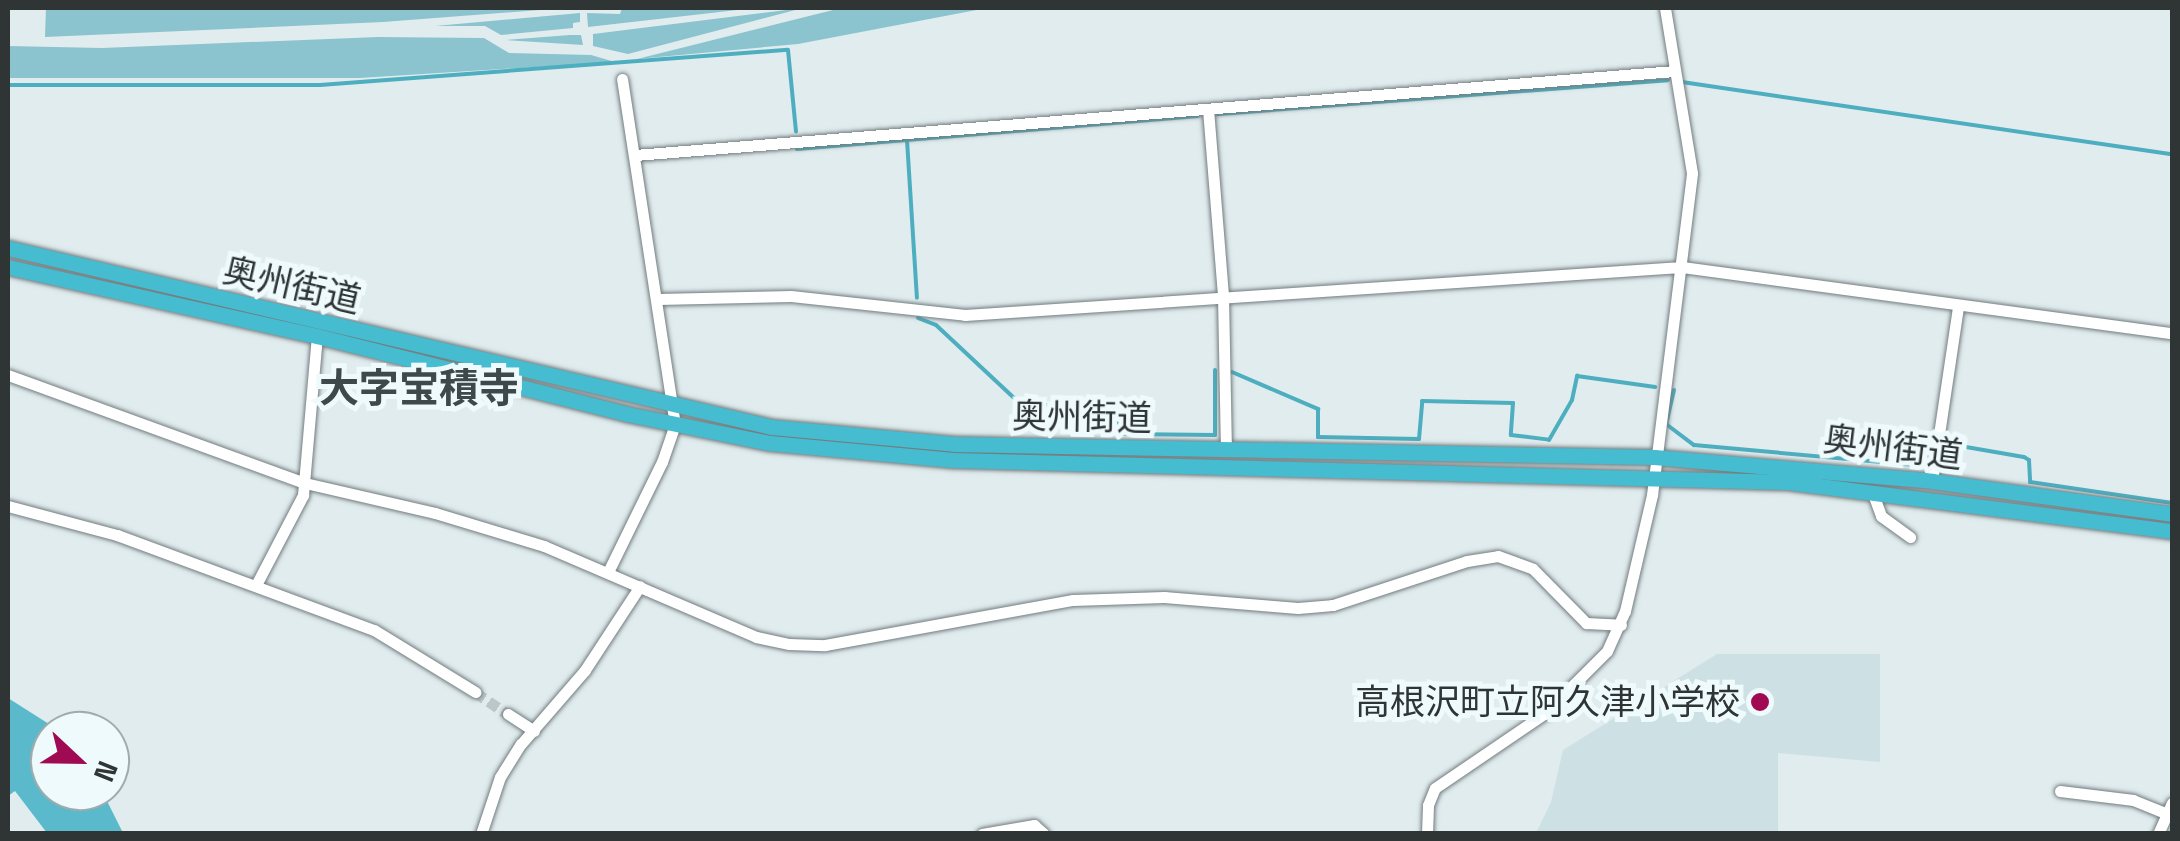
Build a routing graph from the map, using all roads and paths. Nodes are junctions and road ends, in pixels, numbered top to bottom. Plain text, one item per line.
1 (1665, 8) edge
2 (1674, 71) junction
3 (622, 79) dead end
4 (1208, 109) junction
5 (635, 155) junction
6 (8, 248) edge
7 (8, 266) edge
8 (1682, 267) junction
9 (1223, 296) junction
10 (658, 299) junction
11 (1958, 306) junction
12 (2172, 333) edge
13 (317, 336) junction
14 (8, 374) edge
15 (675, 406) junction
16 (674, 425) junction
17 (1226, 450) junction
18 (1654, 457) junction
19 (1653, 475) junction
20 (1932, 481) junction
21 (305, 482) junction
22 (1872, 491) junction
23 (8, 506) edge
24 (2172, 514) edge
25 (2172, 531) edge
26 (1910, 537) dead end
27 (608, 572) junction
28 (256, 585) junction
29 (640, 586) junction
30 (1622, 625) junction
31 (475, 692) tunnel mouth
32 (508, 714) tunnel mouth
33 (534, 731) junction
34 (2060, 790) dead end
35 (2170, 809) edge
36 (480, 834) edge
37 (982, 834) edge
38 (1044, 834) edge
39 (1427, 834) edge
40 (2158, 834) edge

1 - 2 street
2 - 4 street
2 - 8 street
3 - 5 street
4 - 5 street
4 - 9 street
5 - 10 street
6 - 15 highway, 奥州街道
7 - 13 highway, 奥州街道
8 - 9 street
8 - 11 street
8 - 18 street
9 - 10 street
9 - 17 street
10 - 15 street
11 - 12 street
11 - 20 street
13 - 16 highway, 奥州街道
13 - 21 street
14 - 21 street
15 - 16 street
15 - 17 highway, 奥州街道
16 - 19 highway, 奥州街道
16 - 27 street
17 - 18 highway, 奥州街道
18 - 19 street
18 - 20 highway, 奥州街道
19 - 22 highway, 奥州街道
19 - 30 street
20 - 24 highway, 奥州街道
21 - 27 street
21 - 28 street
22 - 25 highway, 奥州街道
22 - 26 street
23 - 28 street
27 - 29 street
28 - 31 street
29 - 30 street
29 - 33 street
30 - 39 street
32 - 33 street
33 - 36 street
34 - 35 street
35 - 40 street
37 - 38 street

